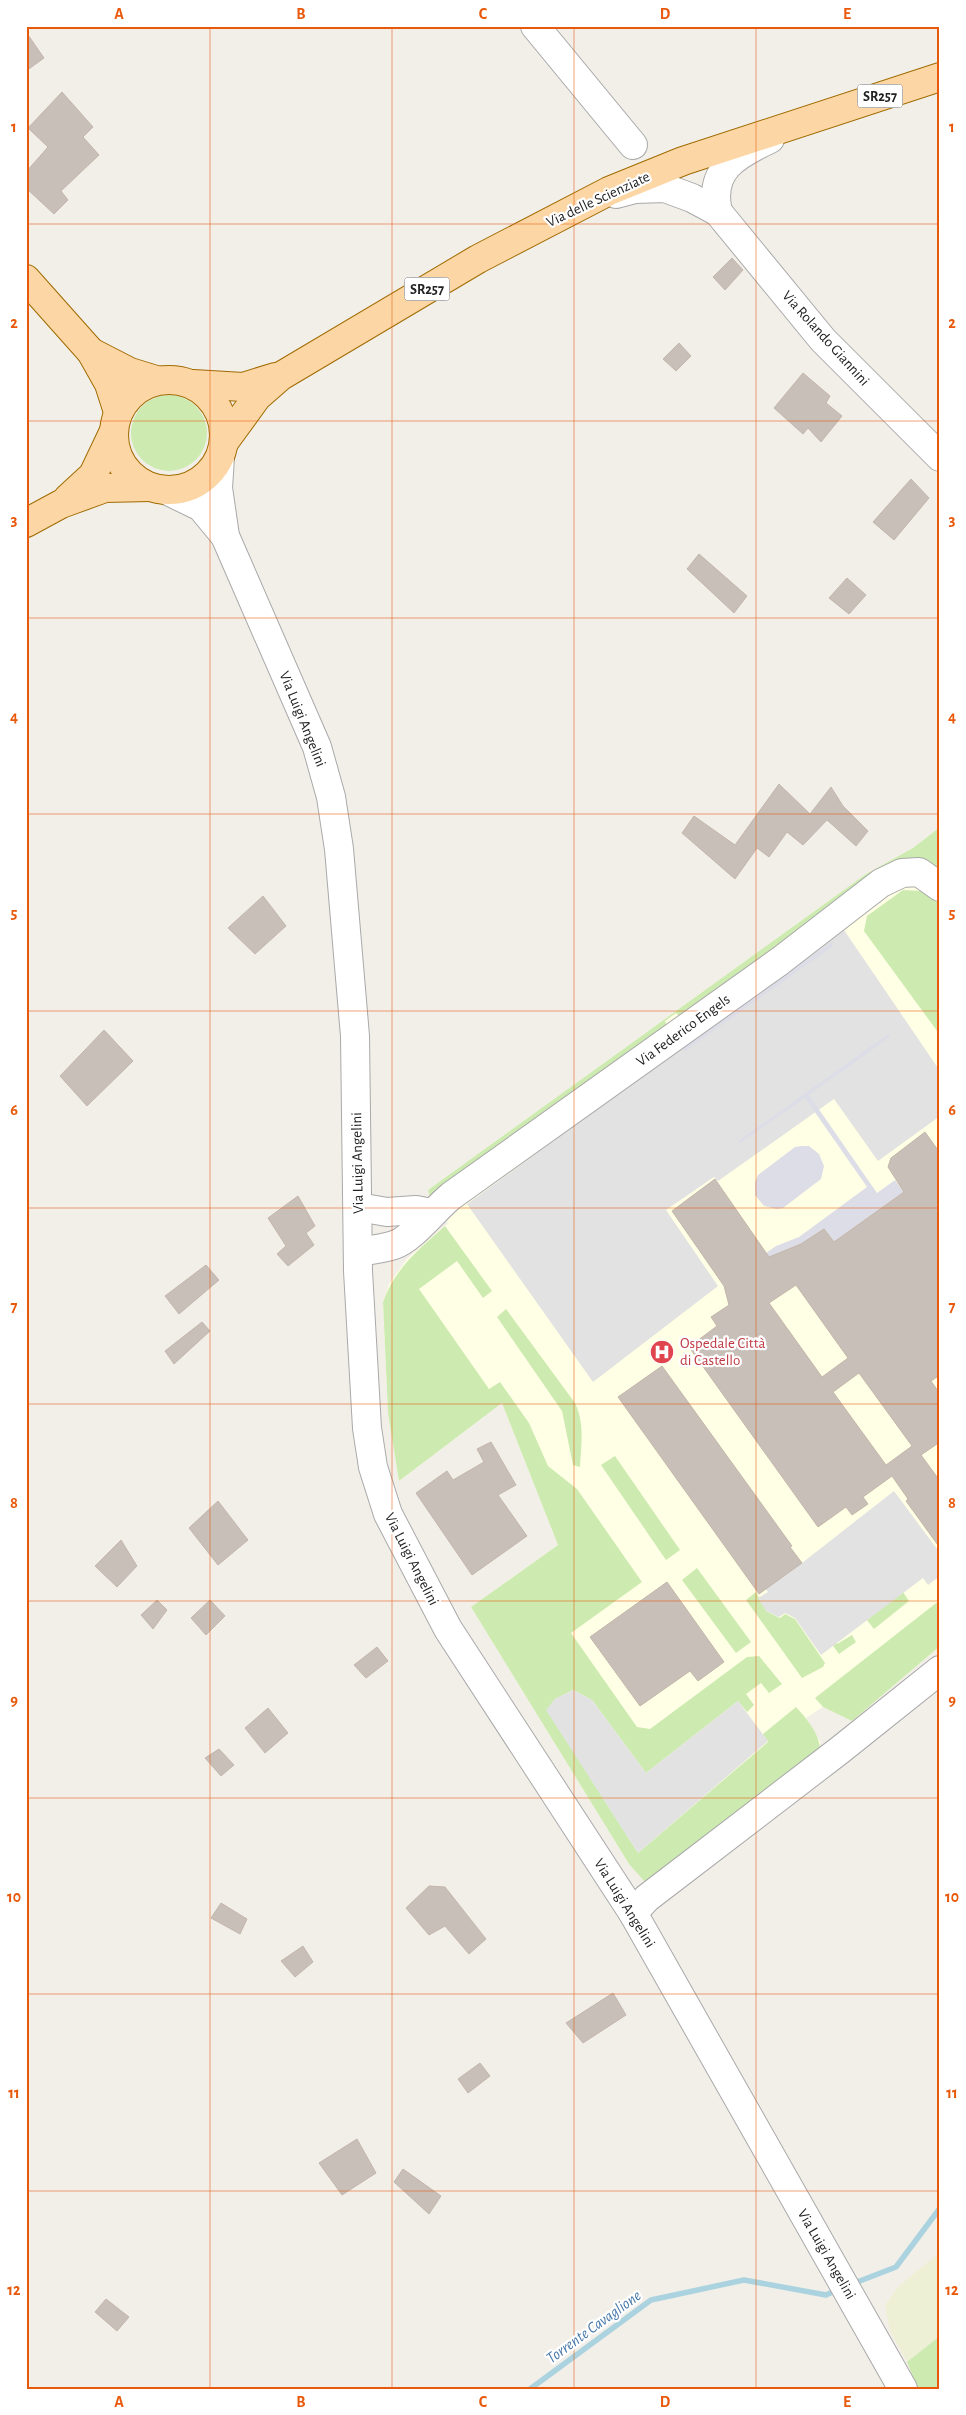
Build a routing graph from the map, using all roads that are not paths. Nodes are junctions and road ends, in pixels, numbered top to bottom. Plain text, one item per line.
1 (535, 26) edge
2 (940, 77) edge
3 (820, 115) junction
4 (633, 145) dead end
5 (575, 208) junction
6 (718, 212) junction
7 (26, 279) edge
8 (91, 352) junction
9 (282, 376) junction
10 (156, 380) junction
11 (193, 384) junction
12 (116, 422) junction
13 (222, 450) junction
14 (940, 457) edge
15 (158, 489) junction
16 (61, 504) junction
17 (26, 523) edge
18 (225, 536) junction
19 (940, 886) edge
20 (358, 1207) junction
21 (431, 1213) junction
22 (358, 1252) junction
23 (940, 1670) edge
24 (632, 1913) junction
25 (903, 2389) edge

1 - 4 street
2 - 3 main road, Via delle Scienziate / SR257
3 - 5 main road, Via delle Scienziate / SR257
3 - 6 street
5 - 6 street, Via Rolando Giannini
5 - 9 main road, Via delle Scienziate / SR257
6 - 14 street, Via Rolando Giannini
7 - 8 main road
8 - 10 main road
8 - 12 main road
9 - 11 main road, Via delle Scienziate / SR257
9 - 13 main road, Via delle Scienziate / SR257
10 - 11 main road, SR257
10 - 12 main road, SR257
11 - 13 main road
12 - 15 main road
12 - 16 main road, SR257
13 - 15 main road, SR257
13 - 18 street, Via Luigi Angelini
15 - 16 main road, SR257
15 - 18 street, Via Luigi Angelini
16 - 17 main road, SR257
18 - 20 street, Via Luigi Angelini
19 - 21 street, Via Federico Engels
20 - 21 street
20 - 22 street, Via Luigi Angelini
21 - 22 street, Via Federico Engels
22 - 24 street, Via Luigi Angelini
23 - 24 street
24 - 25 street, Via Luigi Angelini

